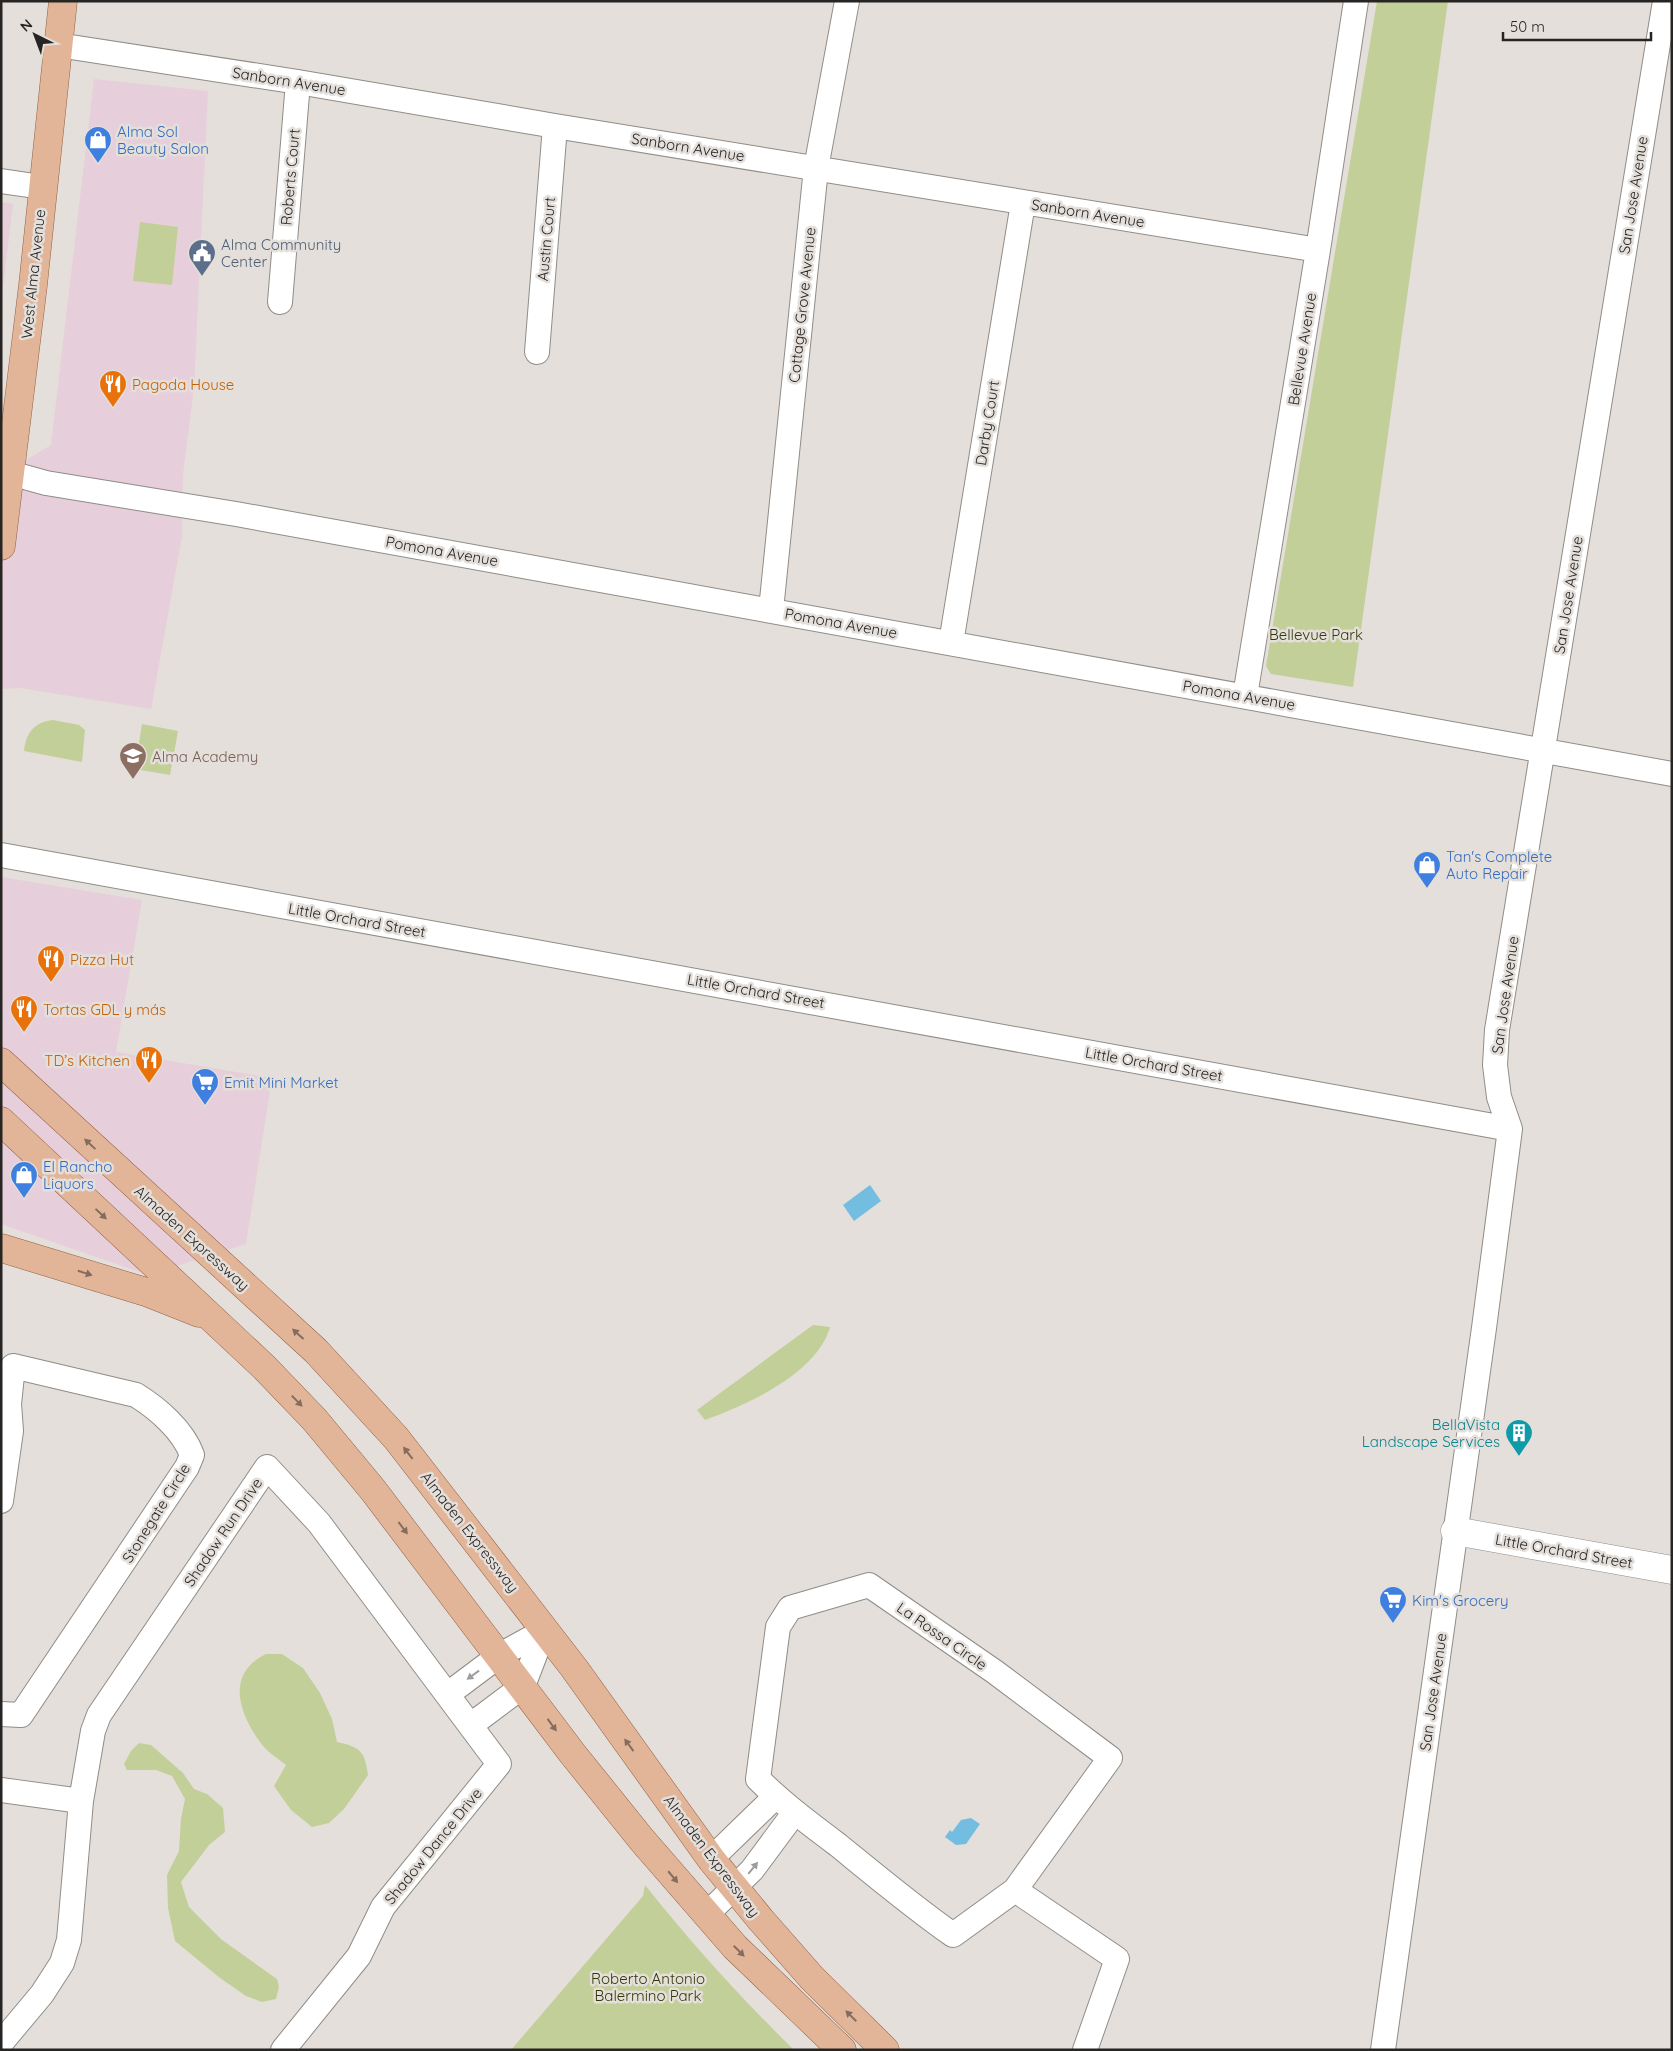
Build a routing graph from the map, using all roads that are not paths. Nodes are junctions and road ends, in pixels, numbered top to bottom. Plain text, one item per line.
1 (63, 1) edge
2 (847, 1) edge
3 (1356, 1) edge
4 (1665, 1) edge
5 (58, 45) junction
6 (298, 82) junction
7 (555, 126) junction
8 (816, 168) junction
9 (1, 181) edge
10 (42, 187) junction
11 (1023, 203) junction
12 (1318, 250) junction
13 (280, 302) dead end
14 (537, 352) dead end
15 (6, 472) edge
16 (1, 546) edge
17 (771, 610) junction
18 (951, 643) junction
19 (1245, 696) junction
20 (1543, 751) junction
21 (1672, 774) edge
22 (1, 856) edge
23 (1, 1062) edge
24 (1, 1122) edge
25 (1510, 1129) junction
26 (1, 1248) edge
27 (212, 1318) junction
28 (1, 1501) edge
29 (1455, 1531) junction
30 (1672, 1570) edge
31 (544, 1631) junction
32 (500, 1655) junction
33 (523, 1686) junction
34 (448, 1694) junction
35 (1, 1714) edge
36 (471, 1725) junction
37 (499, 1764) joint
38 (1, 1790) edge
39 (776, 1796) junction
40 (81, 1801) junction
41 (795, 1812) junction
42 (711, 1859) junction
43 (735, 1889) junction
44 (1015, 1890) junction
45 (706, 1915) junction
46 (1, 2042) edge
47 (840, 2048) edge
48 (283, 2050) edge
49 (886, 2050) edge
50 (1085, 2050) edge
51 (1383, 2050) edge

1 - 5 main road, West Alma Avenue
2 - 8 street, Cottage Grove Avenue
3 - 12 street, Bellevue Avenue
4 - 20 street, San Jose Avenue
5 - 6 street, Sanborn Avenue
5 - 10 main road, West Alma Avenue
6 - 7 street, Sanborn Avenue
6 - 13 street, Roberts Court
7 - 8 street, Sanborn Avenue
7 - 14 street, Austin Court
8 - 11 street, Sanborn Avenue
8 - 17 street, Cottage Grove Avenue
9 - 10 street
10 - 15 main road, West Alma Avenue
11 - 12 street, Sanborn Avenue
11 - 18 street, Darby Court
12 - 19 street, Bellevue Avenue
15 - 16 main road, West Alma Avenue
15 - 17 street, Pomona Avenue
17 - 18 street, Pomona Avenue
18 - 19 street, Pomona Avenue
19 - 20 street, Pomona Avenue
20 - 21 street, Pomona Avenue
20 - 25 street, San Jose Avenue
22 - 25 street, Little Orchard Street
31 -> 23 main road, Almaden Expressway
24 -> 27 main road
25 - 29 street, San Jose Avenue
26 -> 27 main road
27 -> 32 main road
28 - 35 street, Stonegate Circle
29 - 30 street, Little Orchard Street
29 - 51 street, San Jose Avenue
31 - 32 street
31 - 33 street
42 -> 31 main road, Almaden Expressway
32 - 33 main road
32 -> 34 street
33 - 36 street
33 -> 45 main road
34 - 36 street, Shadow Run Drive
34 - 40 street, Shadow Run Drive
36 - 37 street, Shadow Run Drive
37 - 48 street, Shadow Dance Drive
38 - 40 street
39 - 41 street, La Rossa Circle
39 - 42 street
39 - 44 street, La Rossa Circle
40 - 46 street, Shadow Run Drive
43 -> 41 street
41 - 44 street, La Rossa Circle
42 - 43 main road, Almaden Expressway
43 - 45 street
49 -> 43 main road, Almaden Expressway
44 - 50 street
45 -> 47 main road

